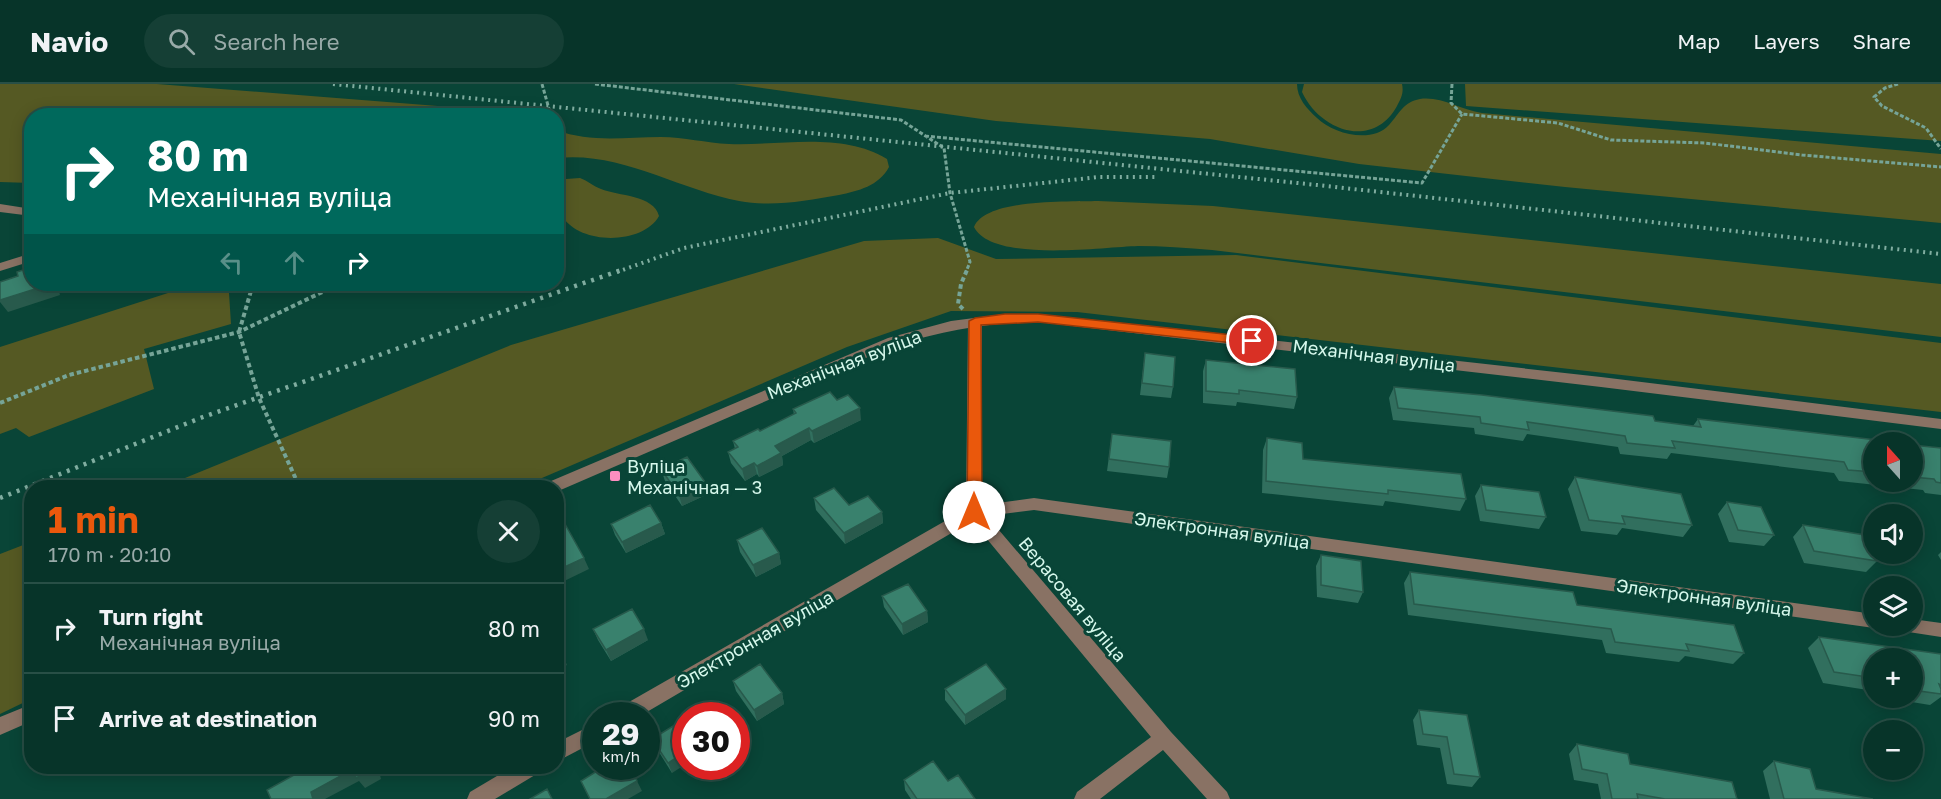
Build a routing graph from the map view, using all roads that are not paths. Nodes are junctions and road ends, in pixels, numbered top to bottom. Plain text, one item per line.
1 (0, 208) edge
2 (24, 212) edge
3 (24, 260) edge
4 (0, 267) edge
5 (975, 321) junction
6 (1941, 424) edge
7 (564, 482) edge
8 (974, 512) junction
9 (1863, 619) edge
10 (1923, 628) edge
11 (1941, 630) edge
12 (646, 702) edge
13 (24, 716) edge
14 (0, 726) edge
15 (582, 738) edge
16 (1164, 738) junction
17 (564, 748) edge
18 (519, 774) edge
19 (477, 799) edge
20 (1084, 799) edge
21 (1220, 799) edge

1 - 2 street
3 - 4 street
5 - 6 street, Механічная вуліца
5 - 7 street, Механічная вуліца
5 - 8 street
8 - 9 street, Электронная вуліца
8 - 12 street, Электронная вуліца
8 - 16 street, Верасовая вуліца
10 - 11 street
13 - 14 street
15 - 17 street
16 - 20 street
16 - 21 street, Верасовая вуліца
18 - 19 street

